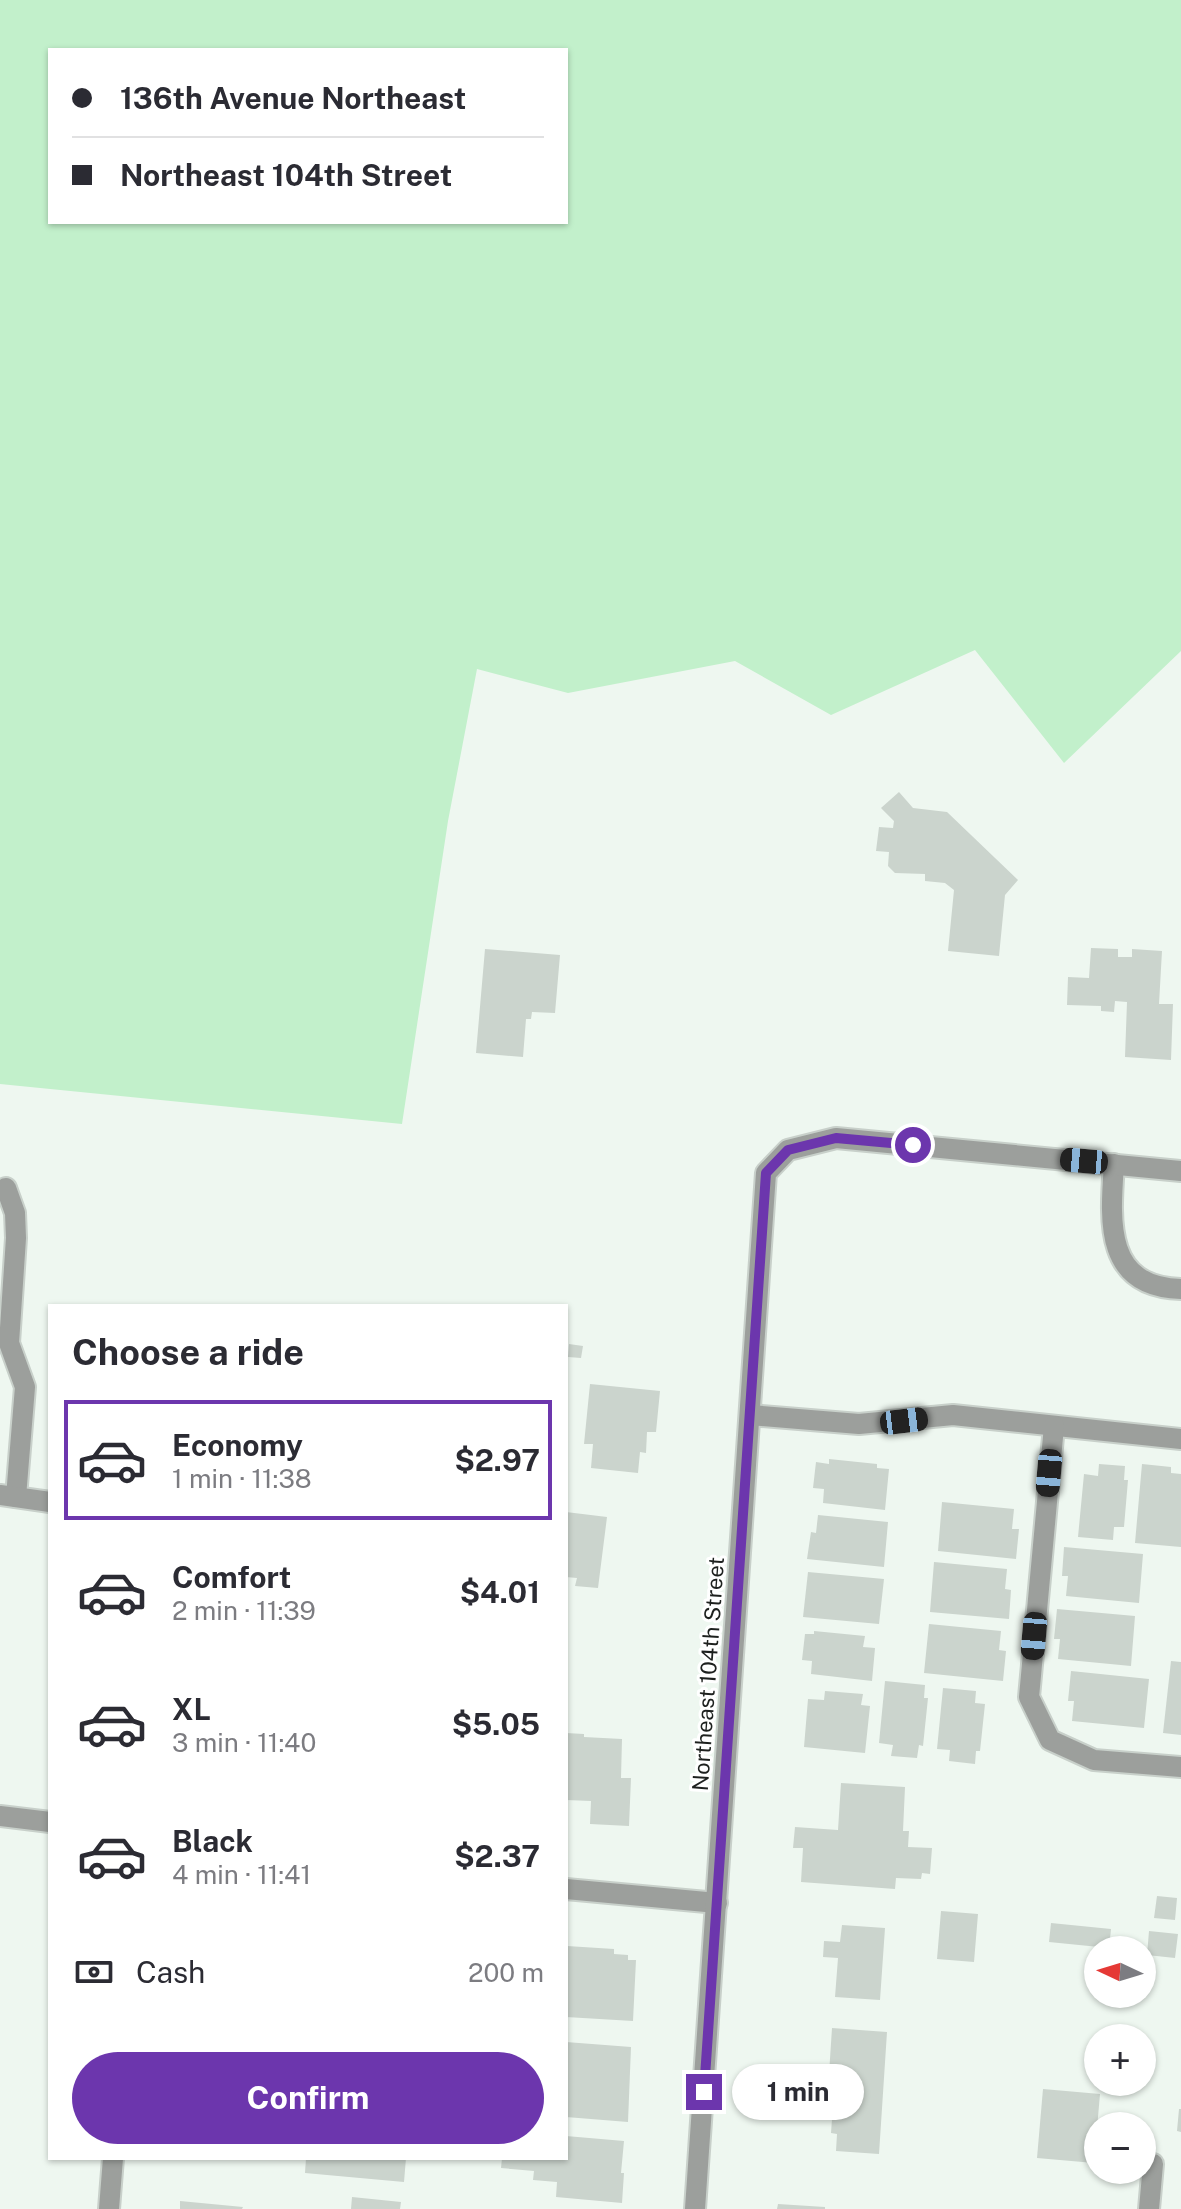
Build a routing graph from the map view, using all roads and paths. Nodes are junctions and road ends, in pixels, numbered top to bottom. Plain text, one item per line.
1 (1114, 1164) junction
2 (1181, 1171) edge
3 (6, 1188) dead end
4 (1181, 1289) edge
5 (750, 1415) junction
6 (1054, 1426) junction
7 (1181, 1439) edge
8 (8, 1496) edge
9 (48, 1502) edge
10 (1181, 1767) edge
11 (0, 1816) edge
12 (48, 1822) edge
13 (568, 1889) edge
14 (717, 1903) junction
15 (113, 2160) edge
16 (1151, 2184) edge
17 (109, 2209) edge
18 (695, 2209) edge
19 (1149, 2209) edge

1 - 2 street
1 - 4 street
1 - 5 street, Northeast 104th Street
3 - 8 street
5 - 6 street
5 - 14 street, Northeast 104th Street
6 - 7 street
6 - 10 street
8 - 9 street
11 - 12 street
13 - 14 street
14 - 18 street, Northeast 104th Street
15 - 17 street
16 - 19 street

